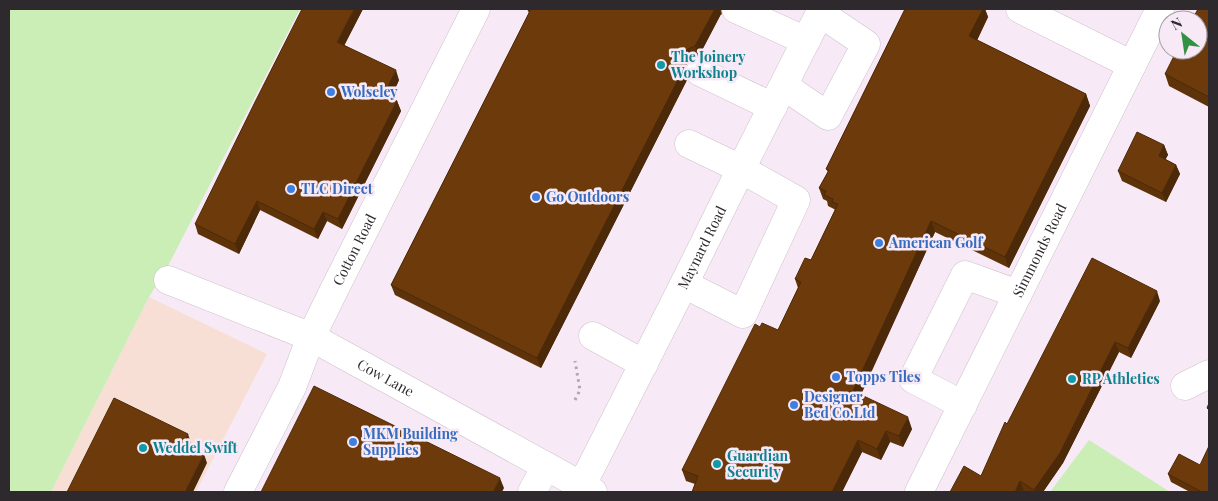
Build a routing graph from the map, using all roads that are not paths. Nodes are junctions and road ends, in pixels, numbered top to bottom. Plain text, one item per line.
1 (476, 9) edge
2 (736, 9) edge
3 (1020, 9) edge
4 (1160, 9) edge
5 (821, 11) edge
6 (806, 41) junction
7 (1132, 65) junction
8 (700, 72) dead end
9 (778, 96) junction
10 (689, 144) dead end
11 (741, 169) junction
12 (168, 280) dead end
13 (684, 284) junction
14 (1018, 294) junction
15 (593, 336) dead end
16 (312, 337) junction
17 (644, 364) junction
18 (963, 405) junction
19 (546, 466) junction
20 (588, 489) edge
21 (238, 492) edge
22 (532, 492) edge
23 (919, 492) edge

1 - 16 street, Cotton Road
2 - 6 street
3 - 7 street
4 - 7 street, Simmonds Road
5 - 6 street, Maynard Road
5 - 9 street
6 - 9 street, Maynard Road
7 - 14 street, Simmonds Road
8 - 9 street
9 - 11 street, Maynard Road
10 - 11 street
11 - 13 street, Maynard Road
11 - 13 street
12 - 16 street, Cow Lane
13 - 17 street, Maynard Road
14 - 18 street, Simmonds Road
14 - 18 street
15 - 17 street
16 - 19 street, Cow Lane
16 - 21 street, Cotton Road
17 - 20 street, Maynard Road
18 - 23 street, Simmonds Road
19 - 20 street, Cow Lane
19 - 22 street

